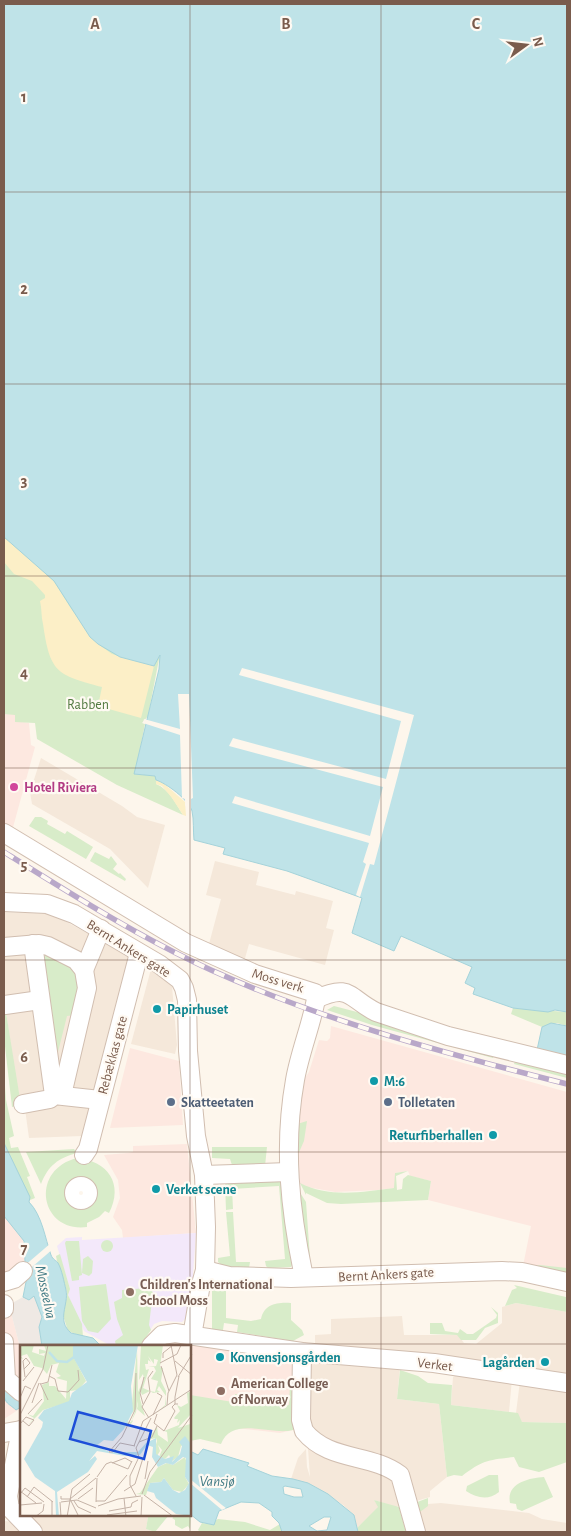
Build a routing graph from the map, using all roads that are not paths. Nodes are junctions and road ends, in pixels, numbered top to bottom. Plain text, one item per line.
1 (4, 832) edge
2 (4, 902) edge
3 (101, 929) junction
4 (33, 944) junction
5 (4, 947) edge
6 (139, 953) junction
7 (84, 970) junction
8 (316, 999) junction
9 (40, 1000) junction
10 (5, 1005) dead end
11 (567, 1065) edge
12 (58, 1095) junction
13 (100, 1100) junction
14 (23, 1104) dead end
15 (84, 1155) dead end
16 (288, 1172) junction
17 (204, 1175) junction
18 (205, 1270) junction
19 (23, 1271) dead end
20 (304, 1277) junction
21 (4, 1282) edge
22 (567, 1282) edge
23 (4, 1304) edge
24 (4, 1308) edge
25 (192, 1336) junction
26 (4, 1342) edge
27 (152, 1345) edge
28 (302, 1352) junction
29 (567, 1383) edge
30 (20, 1391) edge
31 (20, 1430) edge
32 (4, 1433) edge
33 (20, 1435) edge
34 (7, 1508) edge
35 (33, 1532) edge
36 (416, 1532) edge

1 - 8 street, Moss verk
2 - 3 street, Bernt Ankers gate
3 - 6 street, Bernt Ankers gate
3 - 7 street
4 - 5 street
4 - 7 street
4 - 9 street
6 - 13 street, Rebækkas gate
6 - 17 street, Bernt Ankers gate
7 - 12 street
8 - 11 street, Moss verk
8 - 16 street
9 - 10 street
9 - 12 street
12 - 13 street
12 - 14 street
13 - 15 street, Rebækkas gate
16 - 17 street
16 - 20 street
17 - 18 street, Bernt Ankers gate
18 - 20 street, Bernt Ankers gate
18 - 25 street, Bernt Ankers gate
19 - 21 street
20 - 22 street, Bernt Ankers gate
23 - 24 street
25 - 27 street, Verket
25 - 28 street, Verket
26 - 30 street
28 - 29 street, Verket
28 - 36 street
31 - 32 street
33 - 34 street
34 - 35 street

